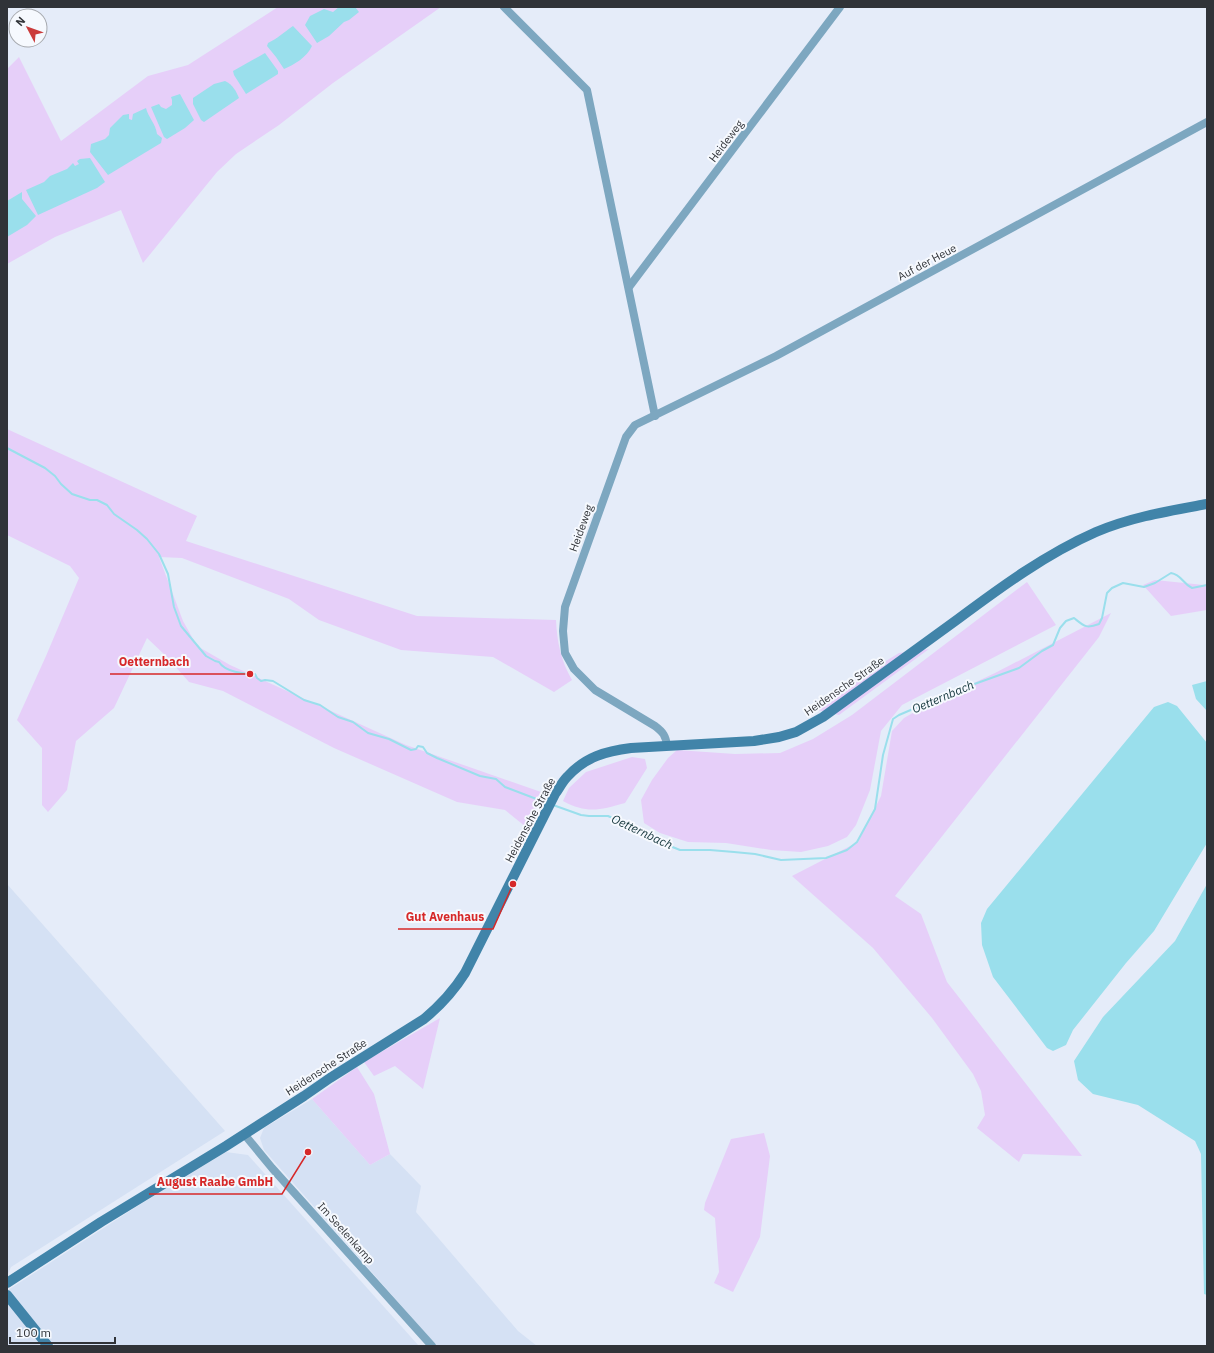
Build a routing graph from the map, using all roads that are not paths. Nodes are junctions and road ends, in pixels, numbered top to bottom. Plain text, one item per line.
1 (504, 7) edge
2 (840, 7) edge
3 (1207, 122) edge
4 (629, 287) junction
5 (655, 416) junction
6 (1207, 504) edge
7 (667, 746) junction
8 (244, 1134) junction
9 (7, 1283) edge
10 (7, 1295) edge
11 (48, 1346) edge
12 (432, 1346) edge

1 - 4 street
2 - 4 street, Heideweg
3 - 5 street, Auf der Heue
4 - 5 street
5 - 7 street, Heideweg
6 - 7 main road, Heidensche Straße
7 - 8 main road, Heidensche Straße
8 - 9 main road, Heidensche Straße
8 - 12 street, Im Seelenkamp
10 - 11 main road

